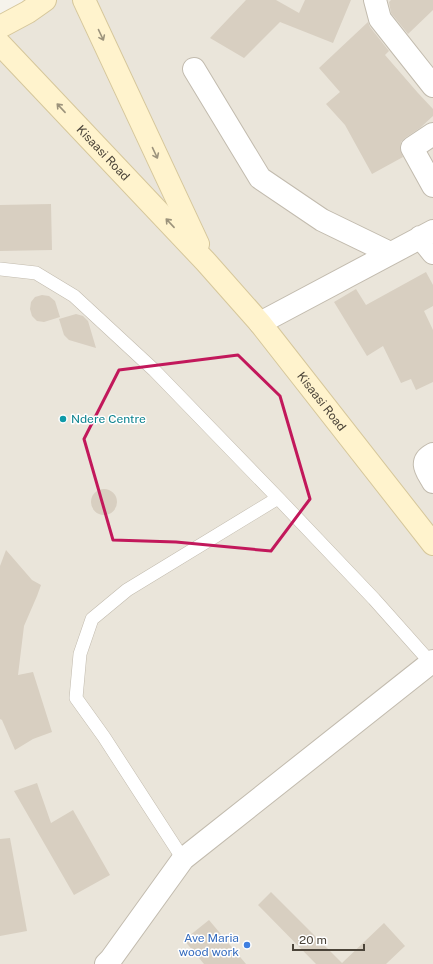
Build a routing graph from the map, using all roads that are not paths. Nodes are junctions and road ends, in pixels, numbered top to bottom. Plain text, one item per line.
1 (45, 0) edge
2 (84, 0) edge
3 (375, 0) edge
4 (0, 27) edge
5 (0, 44) edge
6 (194, 69) dead end
7 (433, 86) edge
8 (433, 134) edge
9 (433, 186) edge
10 (429, 240) edge
11 (390, 253) junction
12 (206, 262) junction
13 (0, 269) edge
14 (260, 323) junction
15 (433, 454) edge
16 (433, 482) edge
17 (278, 498) junction
18 (433, 544) edge
19 (432, 662) edge
20 (183, 859) junction
21 (106, 964) edge

1 - 4 main road
2 -> 12 main road, Kisaasi Road
3 - 7 street
12 -> 5 main road, Kisaasi Road
6 - 11 street
8 - 9 street
10 - 11 street
11 - 14 street
12 - 14 main road, Kisaasi Road
13 - 17 lane
14 - 18 main road, Kisaasi Road
15 - 16 street
17 - 19 lane
17 - 20 lane
19 - 20 street
20 - 21 street

